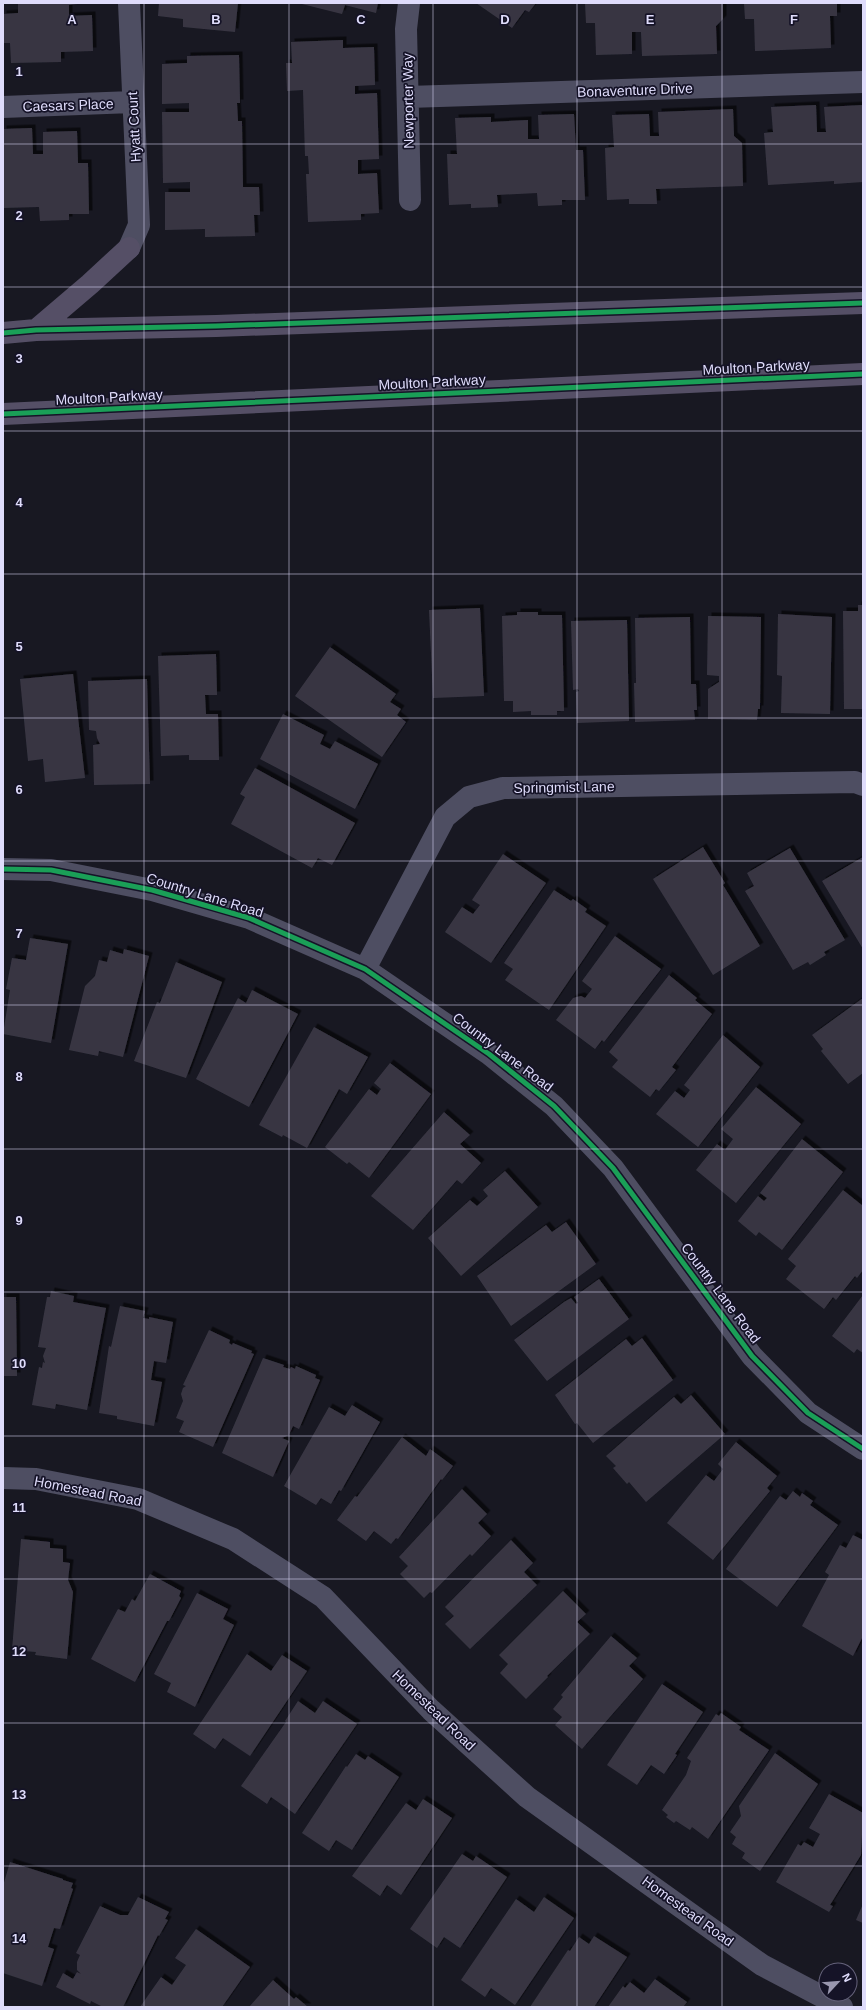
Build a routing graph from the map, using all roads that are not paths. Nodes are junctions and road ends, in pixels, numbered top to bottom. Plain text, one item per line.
1 (129, 3) edge
2 (409, 3) edge
3 (863, 82) edge
4 (408, 97) junction
5 (132, 102) junction
6 (3, 107) edge
7 (410, 200) dead end
8 (129, 248) joint
9 (863, 302) edge
10 (36, 330) junction
11 (3, 333) edge
12 (863, 374) edge
13 (3, 414) edge
14 (863, 785) edge
15 (3, 869) edge
16 (365, 969) junction
17 (863, 1450) edge
18 (3, 1478) edge
19 (842, 2007) edge

1 - 5 street, Hyatt Court
2 - 4 street, Newporter Way
3 - 4 street, Bonaventure Drive
4 - 7 street, Newporter Way
5 - 6 street, Caesars Place
5 - 8 street, Hyatt Court
8 - 10 main road
9 - 10 main road
10 - 11 main road
12 - 13 main road, Moulton Parkway
14 - 16 street, Springmist Lane
15 - 16 street, Country Lane Road
16 - 17 street, Country Lane Road
18 - 19 street, Homestead Road

